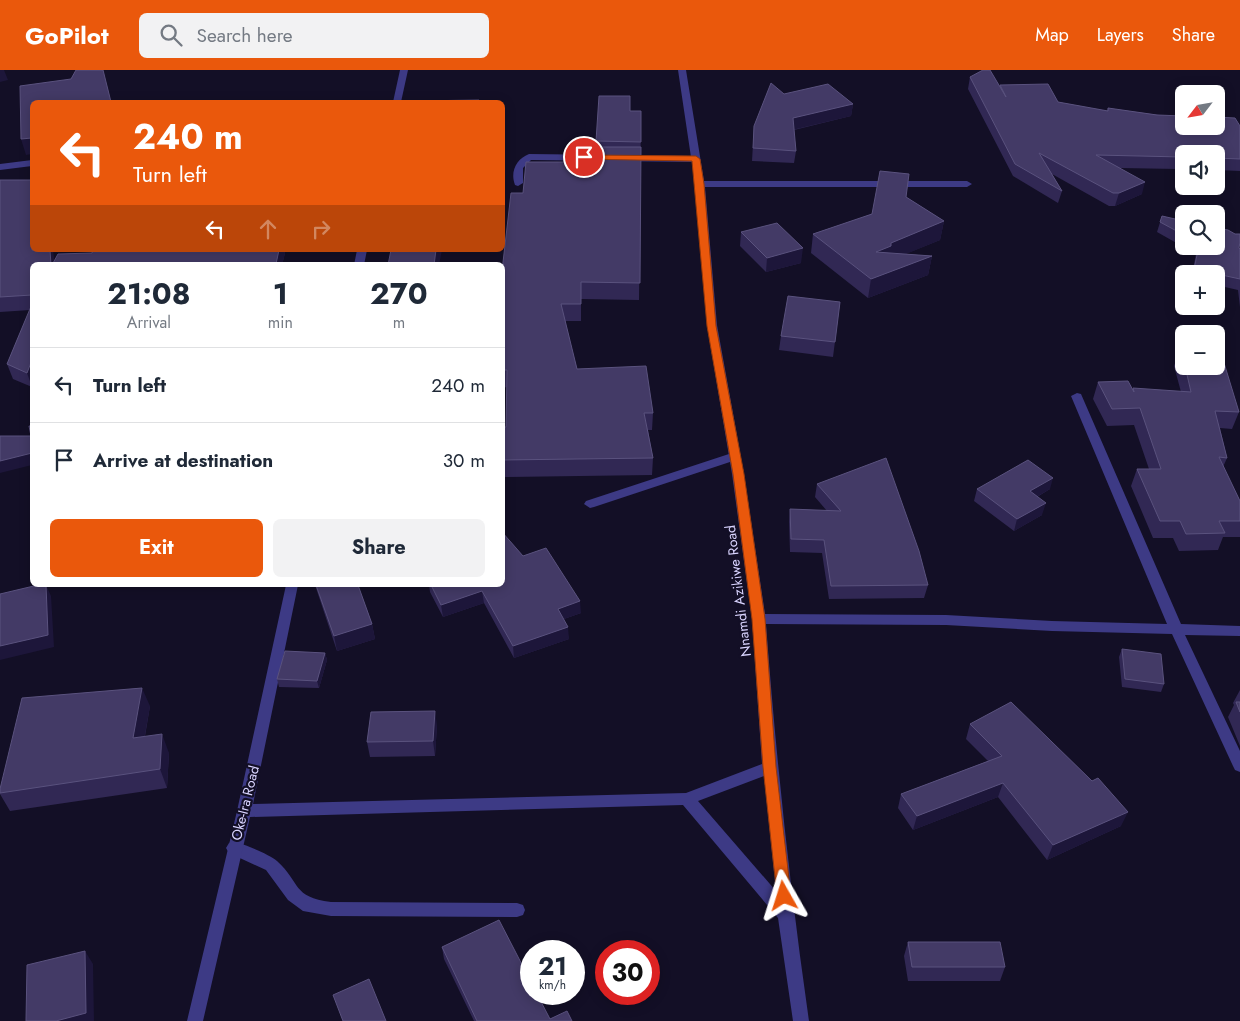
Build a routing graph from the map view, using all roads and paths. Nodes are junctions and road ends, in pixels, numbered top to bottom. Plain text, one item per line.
1 (404, 70) edge
2 (682, 70) edge
3 (397, 100) edge
4 (696, 159) junction
5 (30, 163) edge
6 (0, 168) edge
7 (518, 183) dead end
8 (700, 184) junction
9 (967, 184) dead end
10 (1077, 396) dead end
11 (735, 456) junction
12 (590, 504) dead end
13 (292, 587) edge
14 (758, 619) junction
15 (1176, 629) junction
16 (1240, 632) edge
17 (1240, 766) edge
18 (770, 767) junction
19 (687, 799) junction
20 (244, 811) junction
21 (234, 848) junction
22 (517, 910) dead end
23 (786, 915) junction
24 (195, 1021) edge
25 (802, 1021) edge

1 - 3 street
2 - 4 street, Nnamdi Azikiwe Road
4 - 7 street
4 - 8 street, Nnamdi Azikiwe Road
5 - 6 street
8 - 9 street
8 - 11 street, Nnamdi Azikiwe Road
10 - 15 street
11 - 12 street
11 - 14 street, Nnamdi Azikiwe Road
13 - 20 street, Oke-Ira Road
14 - 15 street
14 - 18 street, Nnamdi Azikiwe Road
15 - 16 street
15 - 17 street
18 - 19 street
18 - 23 street, Nnamdi Azikiwe Road
19 - 20 street
19 - 23 street
20 - 21 street, Oke-Ira Road
21 - 22 street
21 - 24 street, Oke-Ira Road
23 - 25 street, Nnamdi Azikiwe Road

